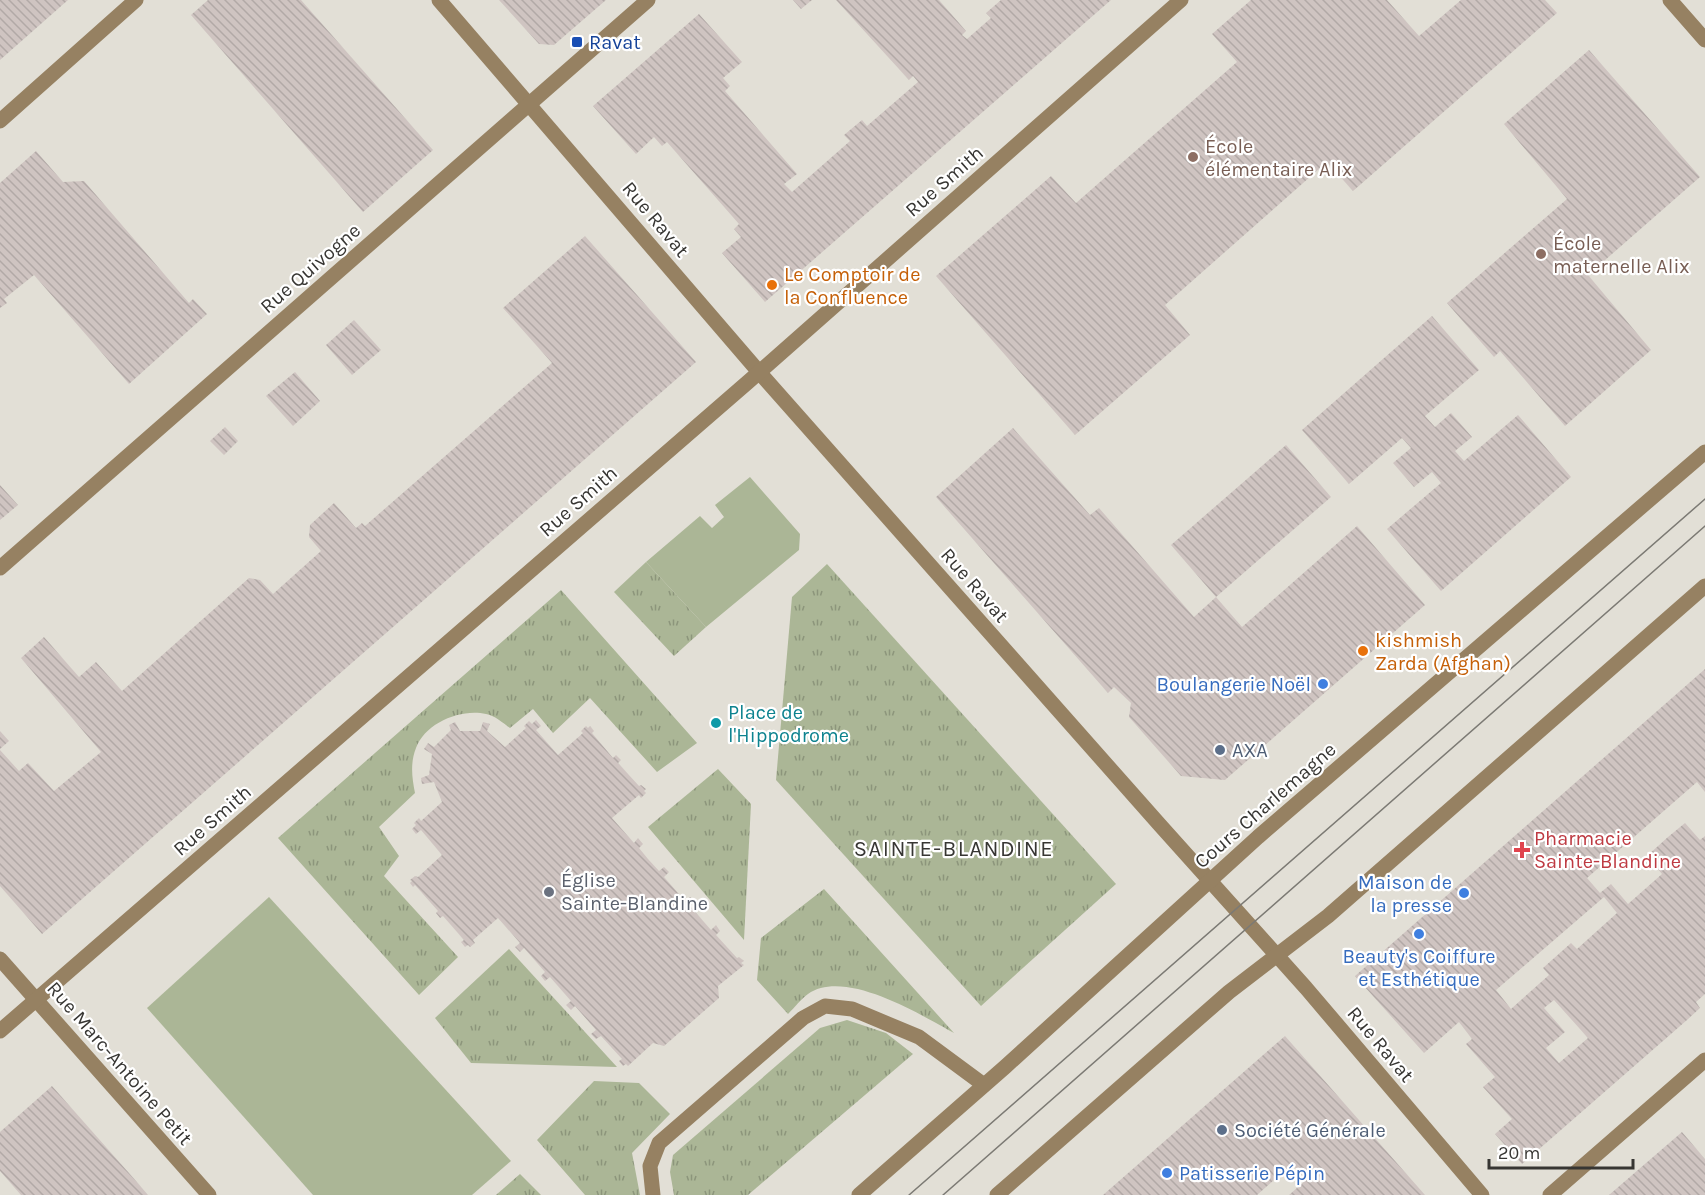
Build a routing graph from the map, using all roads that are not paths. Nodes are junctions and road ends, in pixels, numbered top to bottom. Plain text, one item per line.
1 (136, 0) edge
2 (439, 0) edge
3 (648, 0) edge
4 (1181, 0) edge
5 (1670, 0) edge
6 (1705, 40) edge
7 (529, 103) junction
8 (0, 121) edge
9 (759, 372) junction
10 (1705, 452) edge
11 (0, 568) edge
12 (1705, 586) edge
13 (1210, 881) junction
14 (1277, 956) junction
15 (0, 959) edge
16 (37, 1000) junction
17 (0, 1031) edge
18 (1705, 1060) edge
19 (984, 1085) junction
20 (209, 1195) edge
21 (653, 1195) edge
22 (859, 1195) edge
23 (997, 1195) edge
24 (1482, 1195) edge
25 (1550, 1195) edge

1 - 8 street
2 - 7 street, Rue Ravat
3 - 7 street, Rue Quivogne
4 - 9 street, Rue Smith
5 - 6 street
7 - 9 street, Rue Ravat
7 - 11 street, Rue Quivogne
9 - 13 street, Rue Ravat
9 - 16 street, Rue Smith
10 - 13 street, Cours Charlemagne
12 - 14 street
13 - 14 street, Rue Ravat
13 - 19 street, Cours Charlemagne
14 - 23 street
14 - 24 street, Rue Ravat
15 - 16 street, Rue Marc-Antoine Petit
16 - 17 street, Rue Smith
16 - 20 street, Rue Marc-Antoine Petit
18 - 25 street
19 - 21 street
19 - 22 street, Cours Charlemagne

